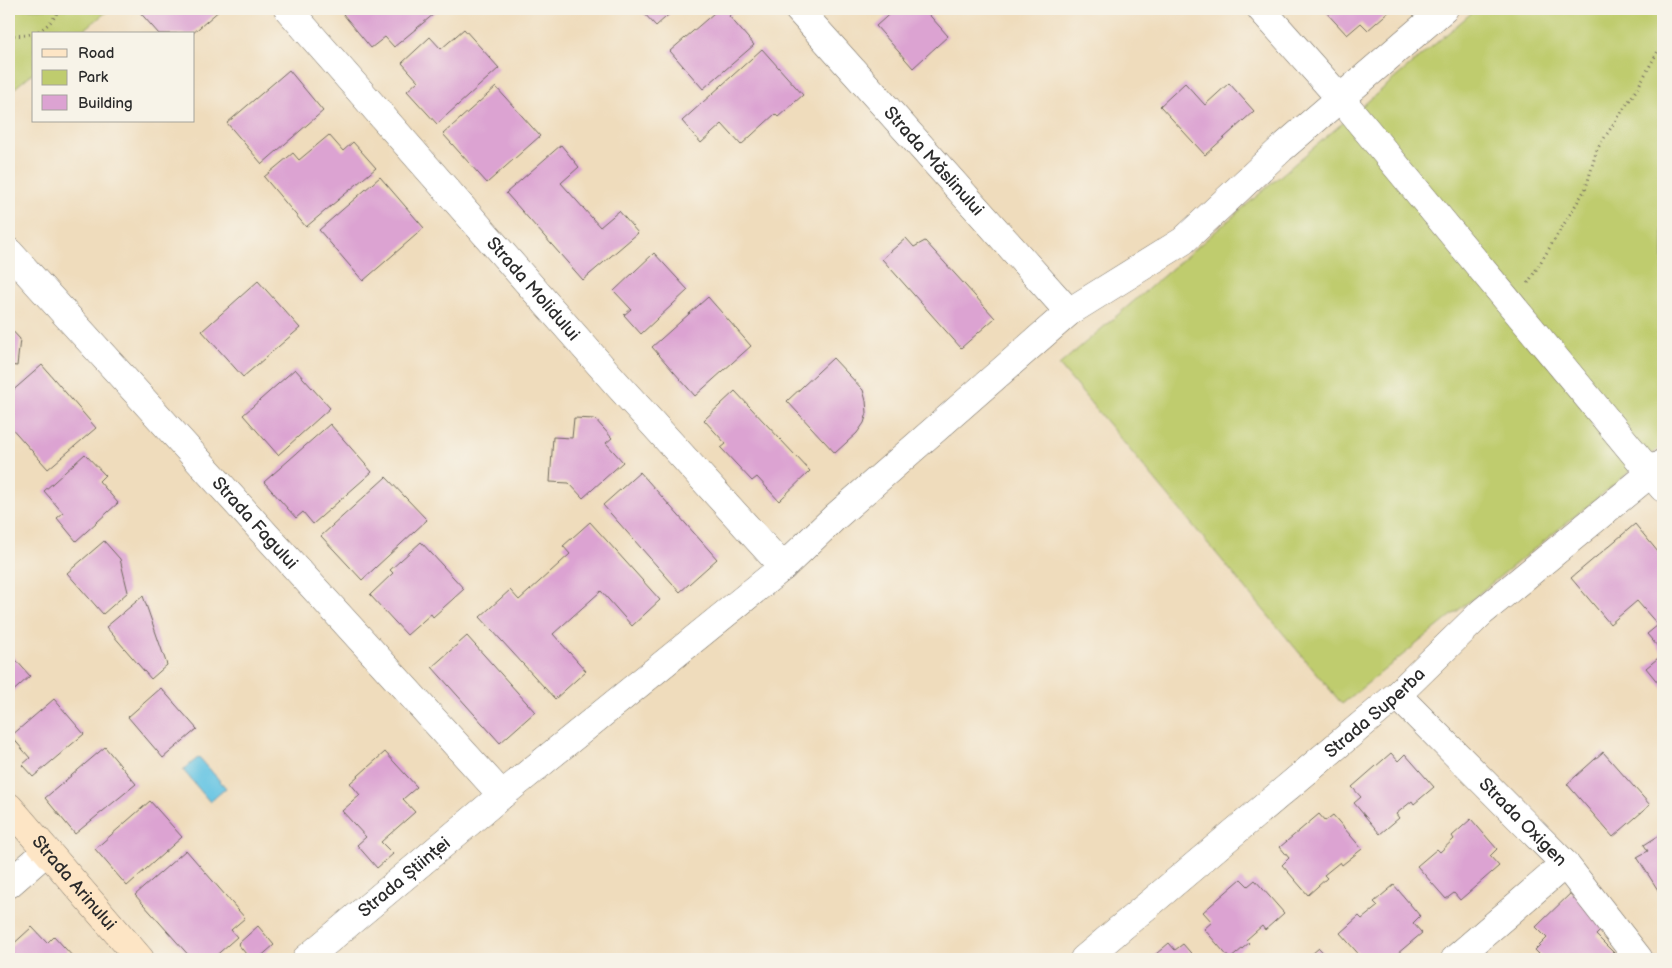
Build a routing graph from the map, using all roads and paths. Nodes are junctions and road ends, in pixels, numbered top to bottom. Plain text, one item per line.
1 (59, 9) edge
2 (288, 9) edge
3 (798, 9) edge
4 (1261, 9) edge
5 (1444, 9) edge
6 (36, 32) edge
7 (32, 34) edge
8 (9, 35) edge
9 (1663, 42) edge
10 (1340, 98) junction
11 (9, 252) edge
12 (1514, 307) junction
13 (1069, 312) junction
14 (1659, 475) edge
15 (783, 567) junction
16 (1397, 694) junction
17 (502, 795) junction
18 (9, 807) edge
19 (47, 852) junction
20 (1566, 864) junction
21 (9, 884) edge
22 (140, 959) edge
23 (306, 959) edge
24 (1084, 959) edge
25 (1455, 959) edge
26 (1639, 959) edge

1 - 6 path
2 - 15 street, Strada Molidului
3 - 13 street, Strada Măslinului
4 - 10 street
5 - 10 street, Strada Științei
7 - 8 path
9 - 12 path
10 - 12 street
10 - 13 street, Strada Științei
11 - 17 street, Strada Fagului
12 - 14 street
13 - 15 street, Strada Științei
14 - 16 street, Strada Superba
15 - 17 street, Strada Științei
16 - 20 street, Strada Oxigen
16 - 24 street, Strada Superba
17 - 23 street, Strada Științei
18 - 19 street, Strada Arinului
19 - 21 street
19 - 22 street, Strada Arinului
20 - 25 street
20 - 26 street, Strada Oxigen

